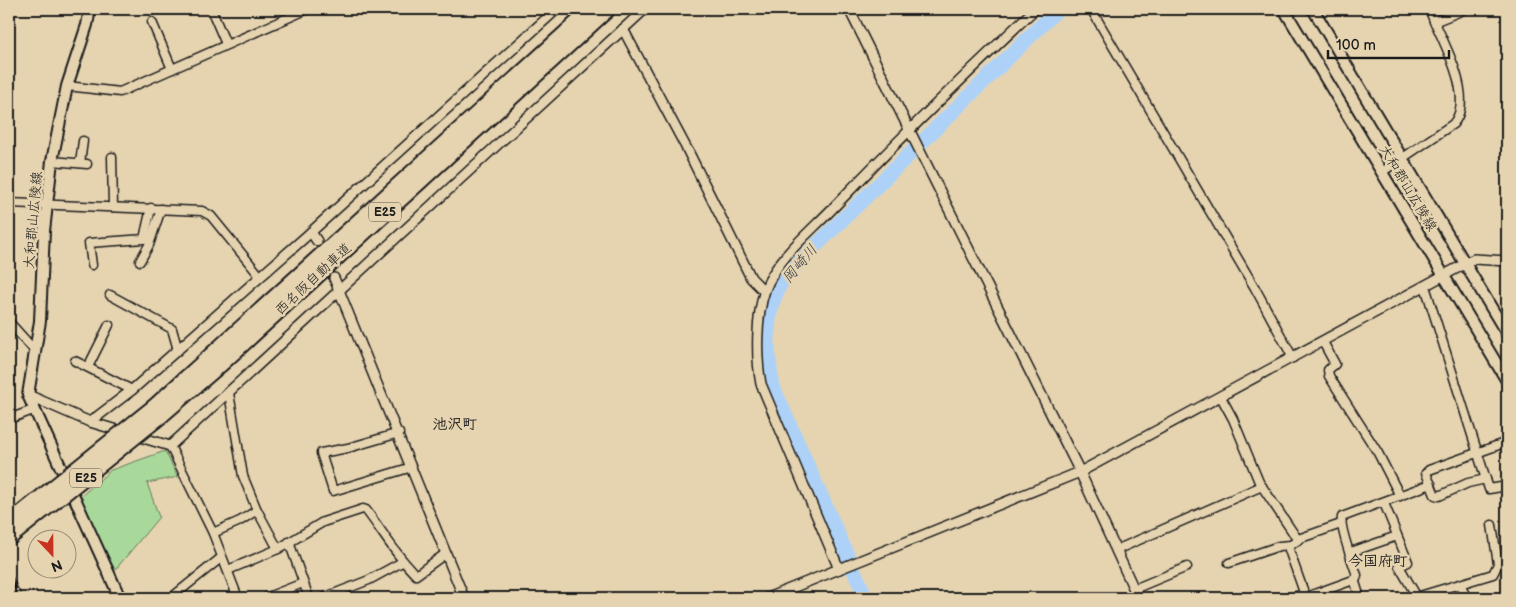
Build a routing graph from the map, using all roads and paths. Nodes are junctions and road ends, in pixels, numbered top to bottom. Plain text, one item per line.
1 (90, 9) edge
2 (211, 9) edge
3 (308, 9) edge
4 (557, 9) edge
5 (592, 9) edge
6 (608, 9) edge
7 (645, 9) edge
8 (849, 9) edge
9 (1035, 9) edge
10 (1091, 9) edge
11 (1284, 9) edge
12 (1313, 9) edge
13 (1429, 9) edge
14 (1460, 9) edge
15 (152, 22) dead end
16 (1434, 22) junction
17 (623, 29) junction
18 (226, 44) junction
19 (172, 69) junction
20 (67, 86) junction
21 (910, 132) junction
22 (83, 141) dead end
23 (112, 157) dead end
24 (1402, 159) junction
25 (52, 161) junction
26 (1382, 172) junction
27 (9, 203) edge
28 (48, 204) junction
29 (113, 207) junction
30 (151, 208) junction
31 (161, 209) junction
32 (312, 232) junction
33 (317, 241) dead end
34 (140, 260) dead end
35 (1507, 261) edge
36 (1465, 264) junction
37 (92, 265) dead end
38 (260, 276) junction
39 (1444, 276) junction
40 (334, 278) dead end
41 (1425, 286) junction
42 (340, 289) junction
43 (764, 291) junction
44 (110, 295) dead end
45 (9, 322) edge
46 (109, 325) dead end
47 (1507, 334) edge
48 (1323, 342) junction
49 (178, 350) junction
50 (36, 352) junction
51 (1293, 358) junction
52 (75, 361) dead end
53 (88, 367) junction
54 (1507, 381) edge
55 (132, 390) junction
56 (229, 393) junction
57 (28, 395) junction
58 (1221, 396) junction
59 (33, 410) junction
60 (158, 410) junction
61 (9, 420) edge
62 (90, 422) junction
63 (398, 433) junction
64 (1507, 442) edge
65 (170, 446) junction
66 (1478, 451) junction
67 (412, 467) junction
68 (1080, 472) junction
69 (1486, 479) junction
70 (1431, 484) junction
71 (1262, 486) junction
72 (1507, 486) edge
73 (1400, 496) junction
74 (1384, 503) junction
75 (257, 510) junction
76 (9, 523) edge
77 (1341, 524) junction
78 (1492, 525) dead end
79 (213, 533) junction
80 (1397, 536) junction
81 (9, 538) edge
82 (1298, 540) junction
83 (290, 542) junction
84 (1291, 545) junction
85 (278, 549) junction
86 (1116, 550) junction
87 (1351, 552) junction
88 (445, 554) junction
89 (222, 557) junction
90 (402, 562) junction
91 (1230, 563) dead end
92 (1187, 567) dead end
93 (841, 568) junction
94 (228, 570) junction
95 (1354, 579) junction
96 (303, 583) junction
97 (1461, 584) junction
98 (1134, 589) junction
99 (1306, 596) edge
100 (120, 598) edge
101 (171, 598) edge
102 (238, 598) edge
103 (265, 598) edge
104 (309, 598) edge
105 (323, 598) edge
106 (464, 598) edge
107 (767, 598) edge
108 (1138, 598) edge
109 (1287, 598) edge
110 (1360, 598) edge
111 (1415, 598) edge
112 (1466, 598) edge

1 - 20 main road, 大和郡山広陵線
2 - 18 street
3 - 18 street
4 - 32 street
5 - 60 highway, 西名阪自動車道 / E25
6 - 60 highway, 西名阪自動車道 / E25
7 - 17 street
8 - 21 street
9 - 21 street
10 - 51 street
11 - 26 main road, 大和郡山広陵線
12 - 24 main road, 大和郡山広陵線
13 - 16 street
14 - 16 street
15 - 19 street
16 - 24 street
17 - 42 street
17 - 43 street
18 - 19 street
19 - 20 street
20 - 25 main road, 大和郡山広陵線
21 - 43 street
21 - 68 street
22 - 25 street
23 - 29 street
24 - 26 street
24 - 36 main road, 大和郡山広陵線
25 - 28 main road, 大和郡山広陵線
26 - 39 main road, 大和郡山広陵線
27 - 28 street
28 - 29 street
28 - 50 main road, 大和郡山広陵線
29 - 30 street
30 - 31 street
30 - 37 street
31 - 34 street
31 - 38 street
32 - 33 street
32 - 38 street
35 - 36 street
36 - 39 street
36 - 47 main road, 大和郡山広陵線
38 - 49 street
39 - 41 street
39 - 54 main road, 大和郡山広陵線
40 - 42 street
41 - 48 street
41 - 66 street
42 - 56 street
42 - 63 street
43 - 93 street
44 - 49 street
45 - 50 street
46 - 53 street
48 - 51 street
48 - 73 street
49 - 55 street
50 - 57 main road, 大和郡山広陵線
51 - 58 street
52 - 53 street
53 - 55 street
55 - 62 street
56 - 65 street
56 - 75 street
57 - 59 main road, 大和郡山広陵線
57 - 62 street
58 - 68 street
58 - 71 street
59 - 61 street
59 - 100 main road, 大和郡山広陵線
60 - 76 highway, 西名阪自動車道 / E25, bridge
60 - 81 highway, 西名阪自動車道 / E25, bridge
62 - 65 street
63 - 67 street
63 - 67 street
64 - 66 street
65 - 79 street
66 - 69 street
66 - 70 street
67 - 88 street
68 - 86 street
68 - 93 street
69 - 70 street
69 - 72 street
70 - 73 street
71 - 82 street
71 - 86 street
73 - 74 street
74 - 77 street
74 - 80 street
75 - 79 street
75 - 85 street
77 - 82 street
77 - 87 street
78 - 97 street
79 - 89 street
80 - 87 street
80 - 111 street
82 - 84 street
83 - 85 street
83 - 90 street
83 - 96 street
84 - 91 street
84 - 99 street
85 - 94 street
86 - 98 street
87 - 95 street
88 - 90 street
88 - 106 street
89 - 94 street
89 - 101 street
90 - 105 street
92 - 98 street
93 - 107 street
94 - 102 street
95 - 99 street
95 - 110 street
96 - 103 street
96 - 104 street
97 - 111 street
97 - 112 street
98 - 108 street
99 - 109 street

